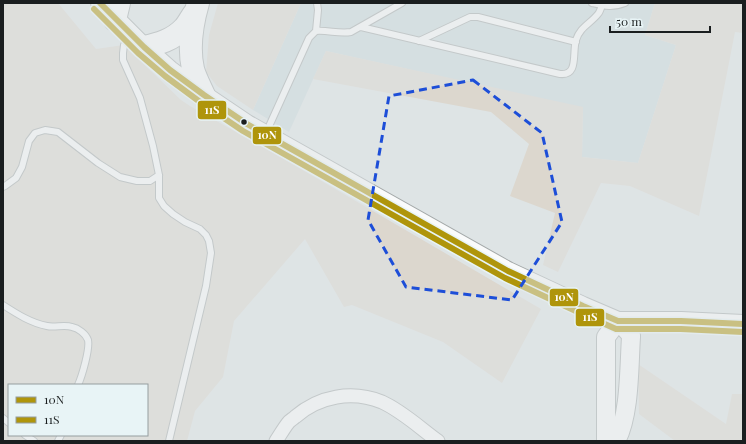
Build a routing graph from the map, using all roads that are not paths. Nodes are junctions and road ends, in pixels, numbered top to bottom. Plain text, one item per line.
1 (100, 3) edge
2 (317, 3) edge
3 (402, 3) edge
4 (592, 3) edge
5 (625, 3) edge
6 (602, 5) junction
7 (197, 6) edge
8 (127, 26) edge
9 (361, 27) junction
10 (316, 31) junction
11 (419, 41) junction
12 (576, 42) junction
13 (204, 95) junction
14 (265, 134) junction
15 (159, 175) junction
16 (3, 187) edge
17 (3, 305) edge
18 (618, 321) junction
19 (743, 324) edge
20 (78, 384) edge
21 (169, 441) edge
22 (276, 441) edge
23 (438, 441) edge
24 (606, 441) edge
25 (616, 441) edge

1 - 8 street
2 - 10 lane
3 - 9 lane
4 - 6 lane
5 - 6 lane
6 - 12 lane
7 - 8 highway
7 - 13 highway
8 - 13 street
8 - 15 lane
9 - 10 lane
9 - 11 lane
10 - 14 lane
11 - 12 lane
11 - 12 lane
13 - 14 street
14 - 18 street
15 - 16 lane
15 - 21 lane
17 - 20 lane
18 - 19 street
18 - 24 street
18 - 25 street
22 - 23 street

